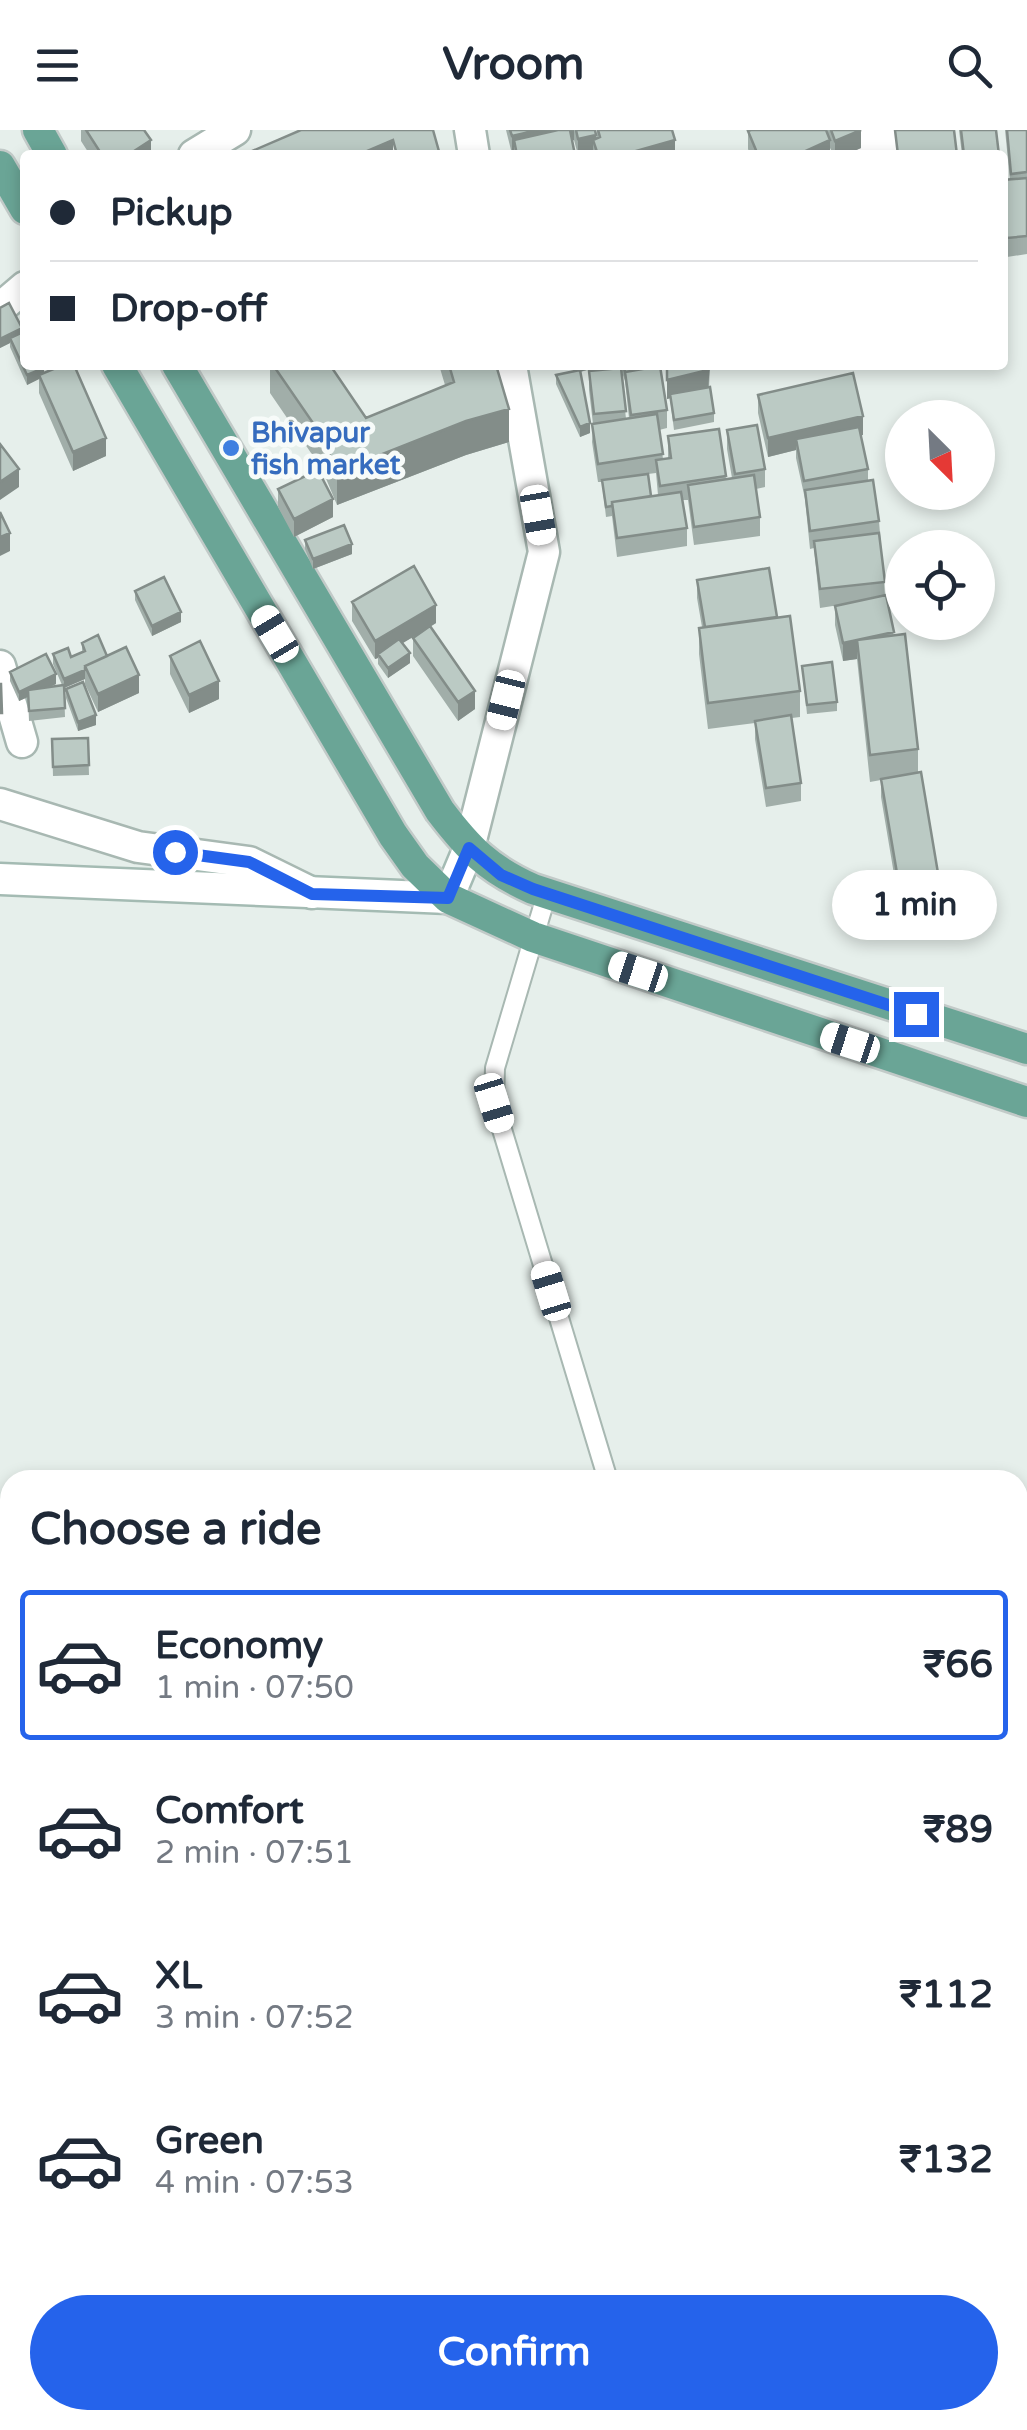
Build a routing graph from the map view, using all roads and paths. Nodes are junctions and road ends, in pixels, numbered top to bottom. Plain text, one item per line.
1 (235, 130) edge
2 (924, 130) edge
3 (866, 141) dead end
4 (202, 150) edge
5 (0, 166) edge
6 (20, 200) edge
7 (20, 292) edge
8 (0, 308) edge
9 (120, 370) edge
10 (180, 370) edge
11 (512, 370) edge
12 (0, 666) edge
13 (22, 742) dead end
14 (0, 804) edge
15 (469, 848) junction
16 (0, 878) edge
17 (546, 893) junction
18 (312, 894) junction
19 (448, 898) junction
20 (533, 938) junction
21 (1027, 1050) edge
22 (1027, 1102) edge
23 (605, 1470) edge

1 - 4 street
2 - 3 street
5 - 6 main road
7 - 8 street
9 - 19 main road
10 - 15 main road
11 - 15 street
12 - 13 street
14 - 18 street
15 - 17 main road
15 - 19 street
16 - 18 street
17 - 20 lane
17 - 21 main road
18 - 19 street
19 - 20 main road
20 - 22 main road
20 - 23 lane

